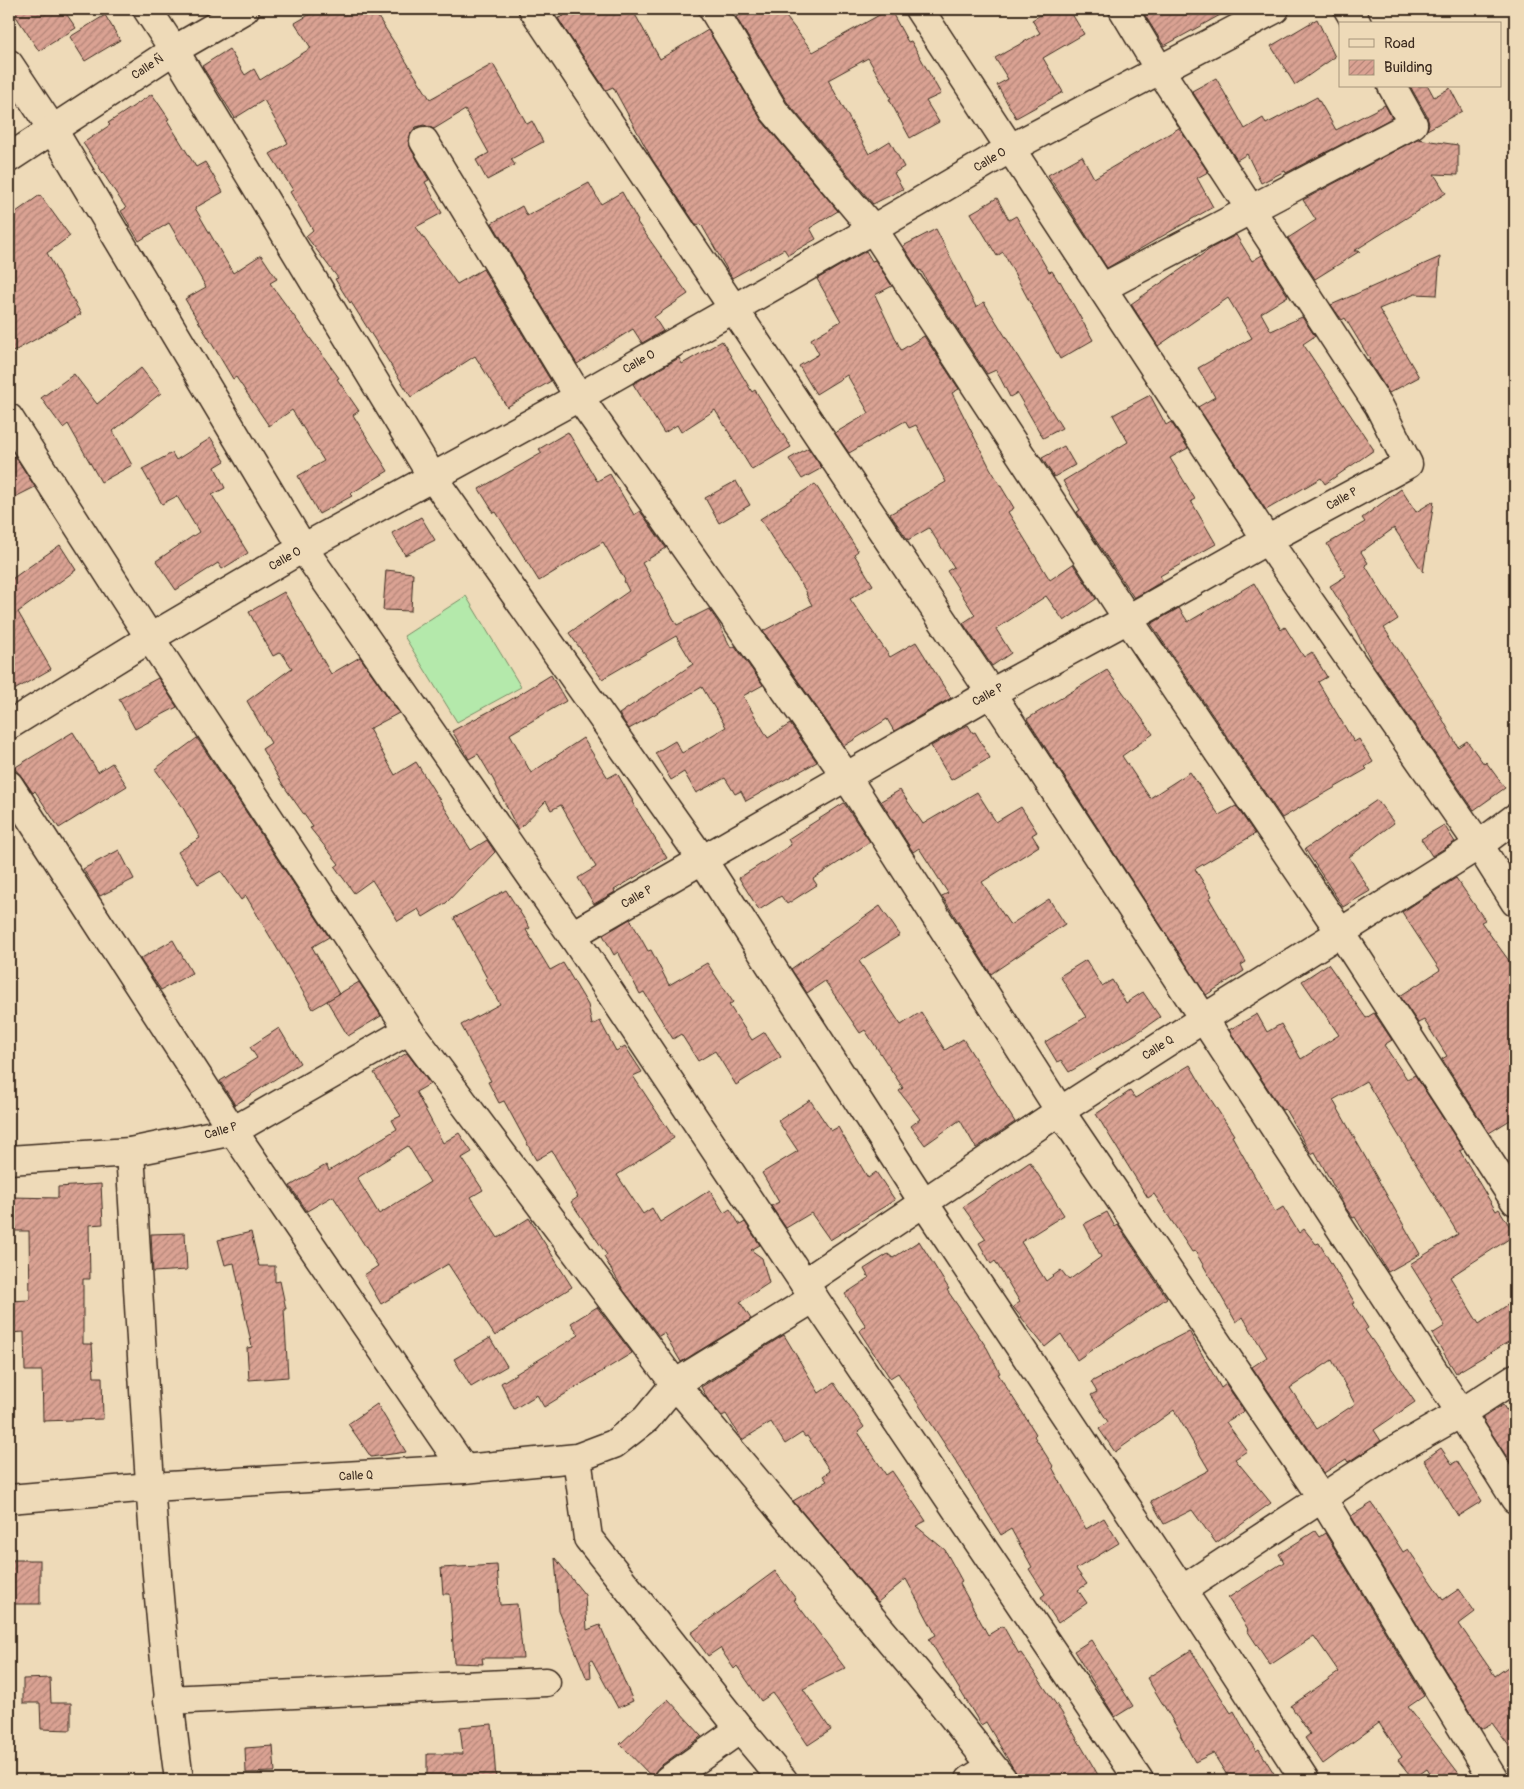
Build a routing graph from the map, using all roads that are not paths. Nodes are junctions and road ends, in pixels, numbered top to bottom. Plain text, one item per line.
1 (146, 9) edge
2 (245, 9) edge
3 (533, 9) edge
4 (713, 9) edge
5 (919, 9) edge
6 (1123, 9) edge
7 (1275, 9) edge
8 (1348, 9) edge
9 (1356, 22) edge
10 (174, 50) junction
11 (9, 64) edge
12 (1159, 69) junction
13 (1393, 88) edge
14 (53, 130) junction
15 (424, 141) dead end
16 (1011, 148) junction
17 (9, 158) edge
18 (1251, 209) junction
19 (873, 229) junction
20 (1102, 288) junction
21 (733, 308) junction
22 (579, 397) junction
23 (9, 418) edge
24 (433, 478) junction
25 (1267, 540) junction
26 (303, 548) junction
27 (1128, 619) junction
28 (150, 638) junction
29 (991, 693) junction
30 (9, 725) edge
31 (846, 776) junction
32 (9, 785) edge
33 (1515, 818) edge
34 (1478, 845) junction
35 (702, 860) junction
36 (1515, 902) edge
37 (1341, 933) junction
38 (572, 934) junction
39 (1203, 1019) junction
40 (409, 1030) junction
41 (1060, 1111) junction
42 (233, 1131) junction
43 (130, 1152) junction
44 (9, 1160) edge
45 (1515, 1201) edge
46 (924, 1203) junction
47 (809, 1290) junction
48 (1515, 1378) edge
49 (676, 1384) junction
50 (1461, 1413) junction
51 (578, 1458) junction
52 (464, 1469) junction
53 (151, 1488) junction
54 (1322, 1498) junction
55 (1515, 1499) edge
56 (9, 1500) edge
57 (1182, 1590) junction
58 (546, 1682) dead end
59 (168, 1700) junction
60 (740, 1729) junction
61 (988, 1776) edge
62 (179, 1780) edge
63 (668, 1780) edge
64 (783, 1780) edge
65 (1139, 1780) edge
66 (1305, 1780) edge
67 (1494, 1780) edge

1 - 10 street
2 - 10 street, Calle Ñ
3 - 21 street
4 - 19 street
5 - 16 street
6 - 12 street
7 - 12 street, Calle O
8 - 9 street
10 - 14 street, Calle Ñ
10 - 24 street
11 - 14 street
12 - 16 street, Calle O
12 - 18 street
13 - 18 street
14 - 17 street, Calle Ñ
14 - 26 street
15 - 22 street
16 - 19 street, Calle O
16 - 20 street
18 - 20 street
18 - 25 street, Calle P
19 - 21 street, Calle O
19 - 27 street
20 - 25 street
21 - 22 street, Calle O
21 - 29 street
22 - 24 street, Calle O
22 - 31 street
23 - 28 street
24 - 26 street, Calle O
24 - 35 street
25 - 27 street, Calle P
25 - 34 street
26 - 28 street, Calle O
26 - 38 street
27 - 29 street, Calle P
27 - 37 street
28 - 30 street, Calle O
28 - 40 street
29 - 31 street, Calle P
29 - 39 street
31 - 35 street, Calle P
31 - 41 street
32 - 42 street
33 - 34 street, Calle Q
34 - 36 street
34 - 37 street, Calle Q
35 - 38 street, Calle P
35 - 46 street
37 - 39 street, Calle Q
37 - 45 street
38 - 47 street
39 - 41 street, Calle Q
39 - 50 street
40 - 42 street, Calle P
40 - 49 street
41 - 46 street, Calle Q
41 - 54 street
42 - 43 street, Calle P
42 - 52 street
43 - 44 street, Calle P
43 - 53 street
46 - 47 street, Calle Q
46 - 57 street
47 - 49 street, Calle Q
47 - 65 street
48 - 50 street
49 - 51 street, Calle Q
49 - 61 street
50 - 54 street
50 - 55 street
51 - 52 street, Calle Q
51 - 60 street
52 - 53 street, Calle Q
53 - 56 street, Calle Q
53 - 59 street
54 - 57 street
54 - 67 street
57 - 66 street
58 - 59 street
59 - 62 street
60 - 63 street
60 - 64 street

